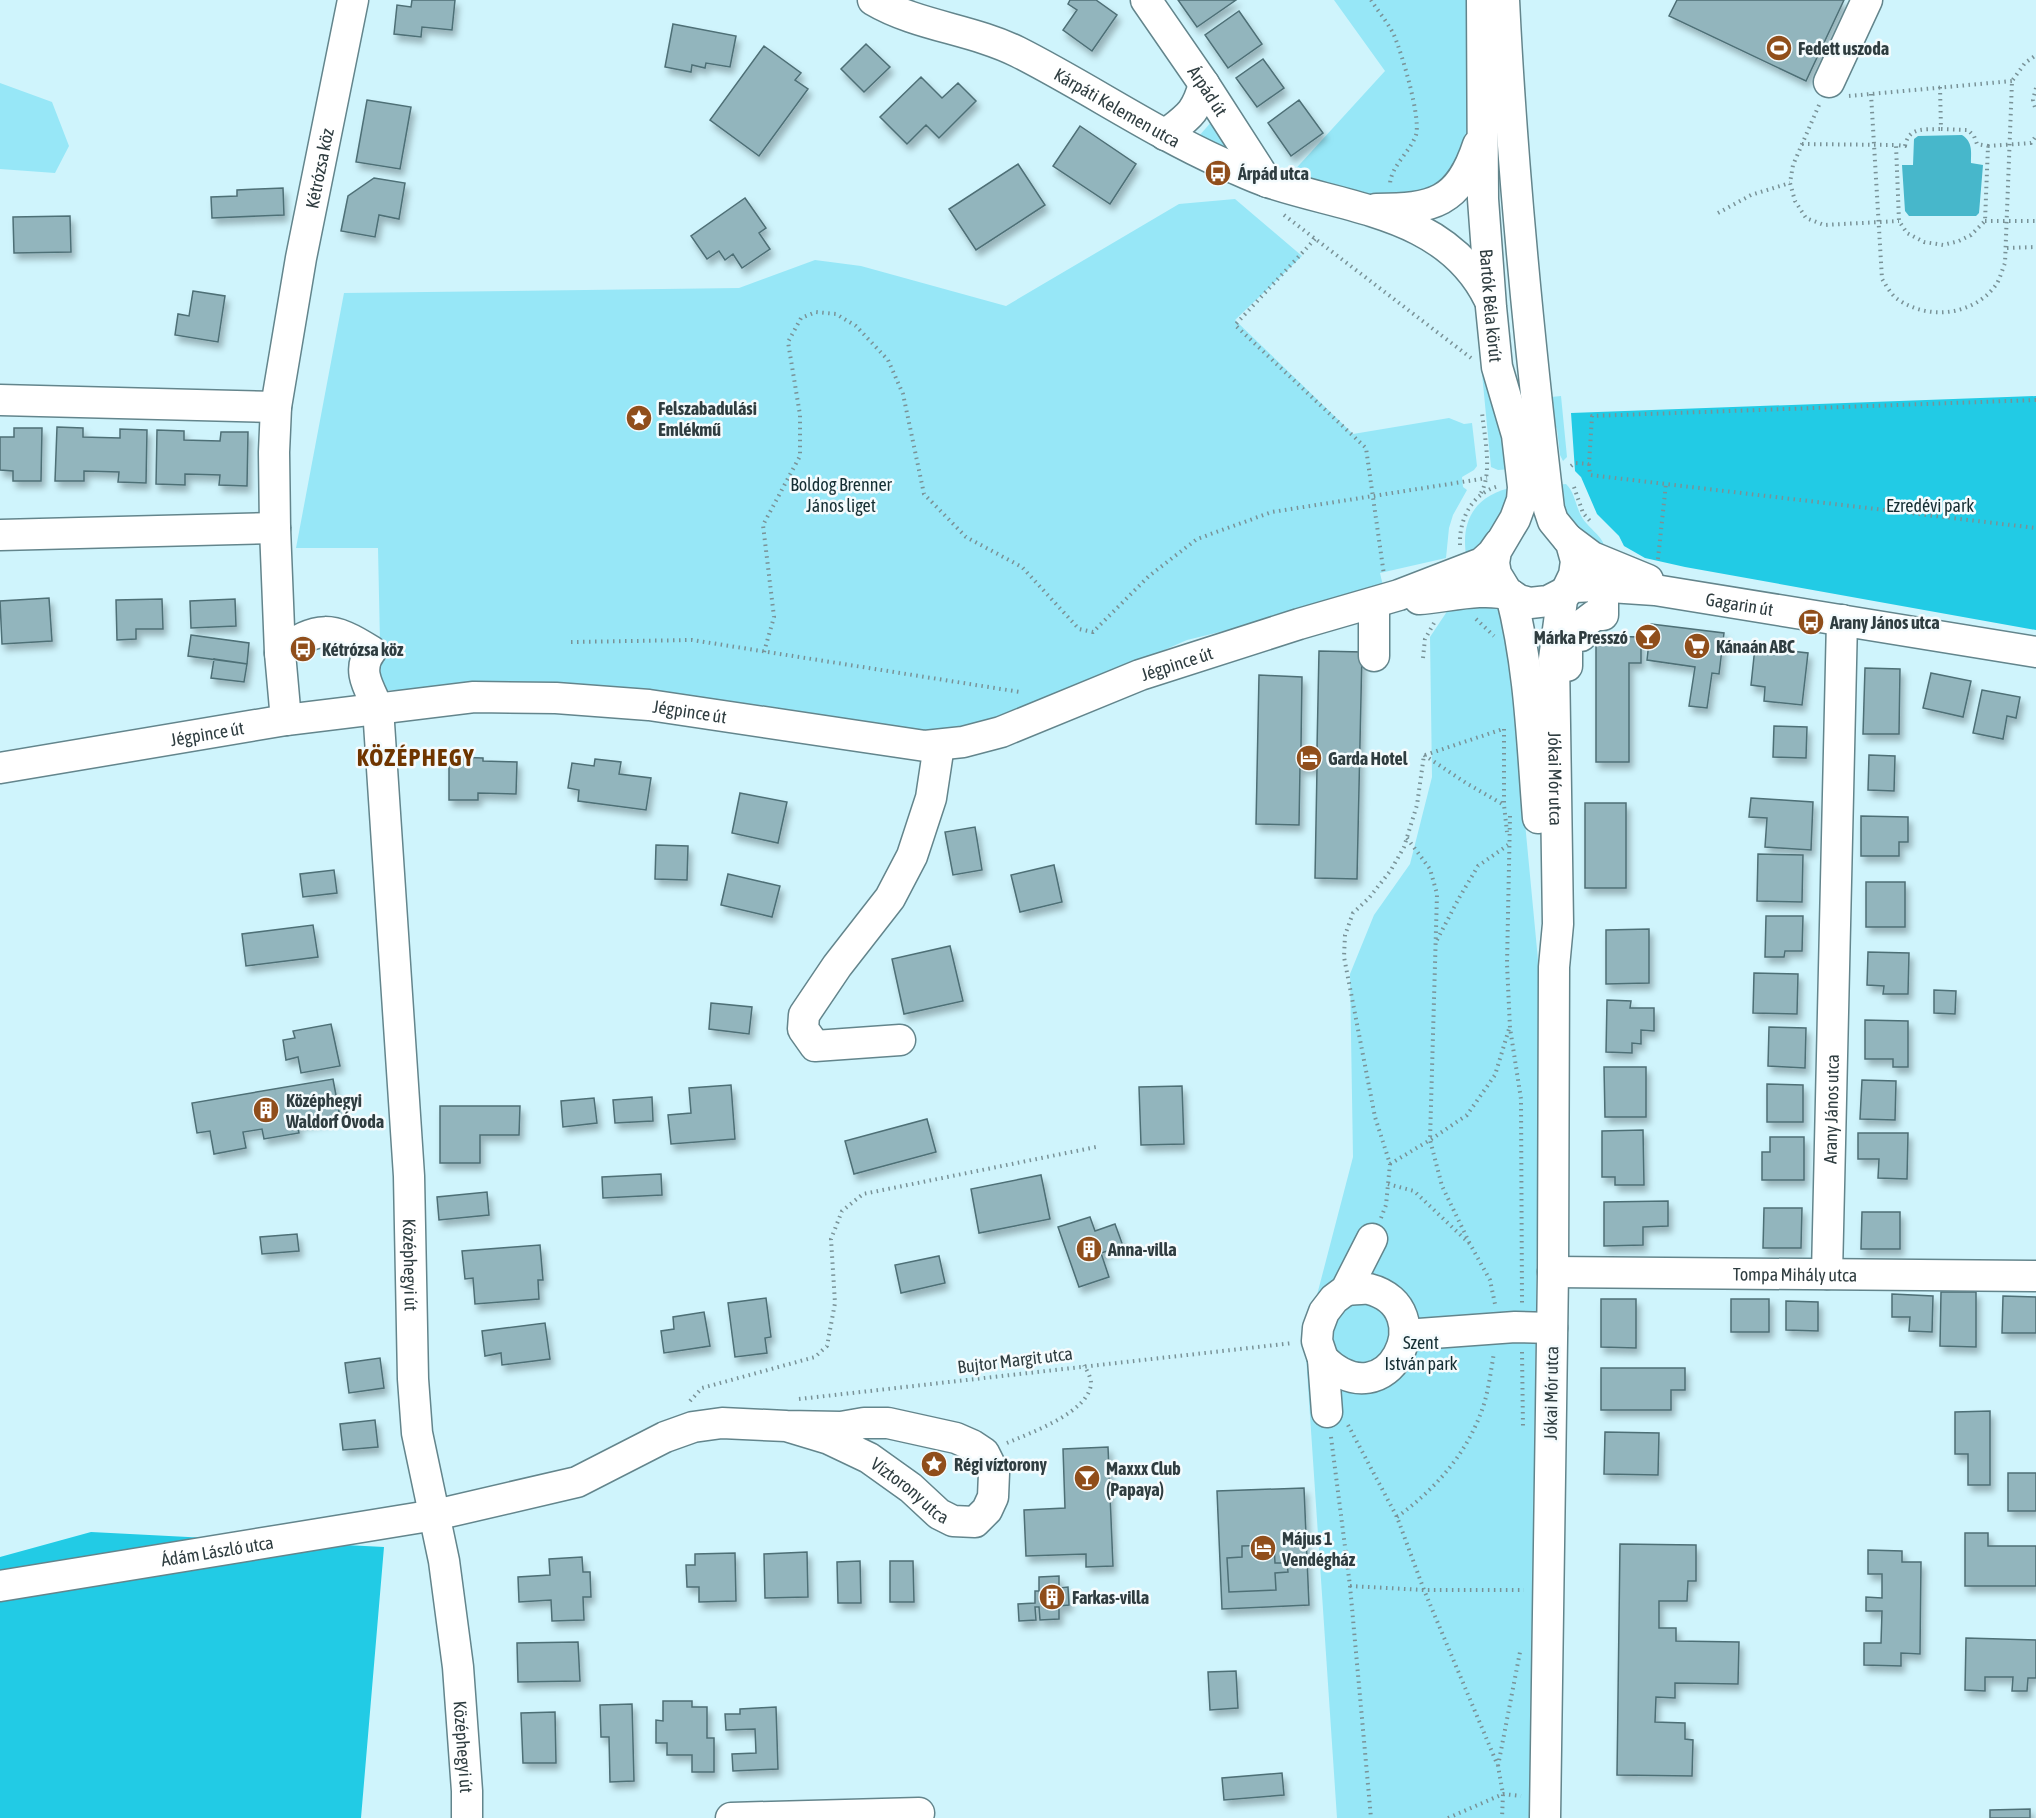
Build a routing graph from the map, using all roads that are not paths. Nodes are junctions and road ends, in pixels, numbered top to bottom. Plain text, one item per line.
1 (353, 0) edge
2 (873, 0) edge
3 (1146, 0) edge
4 (1482, 0) edge
5 (1504, 0) edge
6 (1867, 0) edge
7 (1204, 84) junction
8 (1835, 89) road end
9 (1482, 130) junction
10 (1166, 135) junction
11 (1267, 182) junction
12 (1384, 192) junction
13 (1425, 205) junction
14 (1484, 214) junction
15 (1519, 214) junction
16 (1491, 308) junction
17 (0, 400) edge
18 (276, 407) junction
19 (275, 528) junction
20 (1564, 534) junction
21 (0, 536) edge
22 (1503, 538) junction
23 (1565, 591) junction
24 (1691, 594) junction
25 (1511, 596) junction
26 (1373, 597) junction
27 (1603, 599) dead end
28 (1842, 620) junction
29 (2036, 652) edge
30 (280, 653) junction
31 (1374, 656) dead end
32 (378, 708) junction
33 (286, 710) junction
34 (939, 745) junction
35 (0, 768) edge
36 (1556, 791) junction
37 (1554, 967) junction
38 (900, 1040) dead end
39 (1372, 1239) road end
40 (1553, 1272) junction
41 (1827, 1274) junction
42 (2036, 1276) edge
43 (1346, 1290) junction
44 (1552, 1328) junction
45 (1405, 1335) junction
46 (1320, 1350) junction
47 (787, 1413) junction
48 (1337, 1417) road end
49 (435, 1515) junction
50 (0, 1586) edge
51 (920, 1813) dead end
52 (467, 1818) edge
53 (731, 1818) edge
54 (1545, 1818) edge

1 - 18 street, Kétrózsa köz
2 - 10 street, Kárpáti Kelemen utca
3 - 7 street, Árpád út
4 - 9 street, Bartók Béla körút
5 - 15 street, Bartók Béla körút
6 - 8 street
7 - 10 street
7 - 11 street, Árpád út
9 - 13 street, Kárpáti Kelemen utca
9 - 14 street, Bartók Béla körút
10 - 11 street, Kárpáti Kelemen utca
11 - 12 street, Kárpáti Kelemen utca
12 - 13 street, Kárpáti Kelemen utca
12 - 16 street, Kárpáti Kelemen utca
13 - 14 street, Kárpáti Kelemen utca
14 - 15 street, Kárpáti Kelemen utca
14 - 16 street, Bartók Béla körút
15 - 20 street, Bartók Béla körút
16 - 22 street, Bartók Béla körút
17 - 18 street
18 - 19 street, Kétrózsa köz
19 - 21 street
19 - 30 street, Kétrózsa köz
20 - 22 street
20 - 23 street, Bartók Béla körút
20 - 24 street, Gagarin út
22 - 25 street, Bartók Béla körút
22 - 26 street, Jégpince út
23 - 24 street, Gagarin út
23 - 25 street, Gagarin út
23 - 36 street, Jókai Mór utca
24 - 28 street, Gagarin út
25 - 26 street, Jégpince út
25 - 37 street, Jókai Mór utca
26 - 31 street
26 - 34 street, Jégpince út
27 - 36 street
28 - 29 street, Gagarin út
28 - 41 street, Arany János utca
30 - 32 street, Középhegyi út
30 - 33 street, Kétrózsa köz
32 - 33 street, Jégpince út
32 - 34 street, Jégpince út
32 - 49 street, Középhegyi út
33 - 35 street, Jégpince út
34 - 38 street
36 - 37 street, Jókai Mór utca
37 - 40 street, Jókai Mór utca
39 - 43 street
40 - 41 street, Tompa Mihály utca
40 - 44 street, Jókai Mór utca
41 - 42 street, Tompa Mihály utca
43 - 45 street
43 - 46 street
44 - 45 street
44 - 54 street, Jókai Mór utca
45 - 46 street
46 - 48 street
47 - 47 street, Víztorony utca
47 - 49 street, Víztorony utca
49 - 50 street, Ádám László utca
49 - 52 street, Középhegyi út
51 - 53 street

